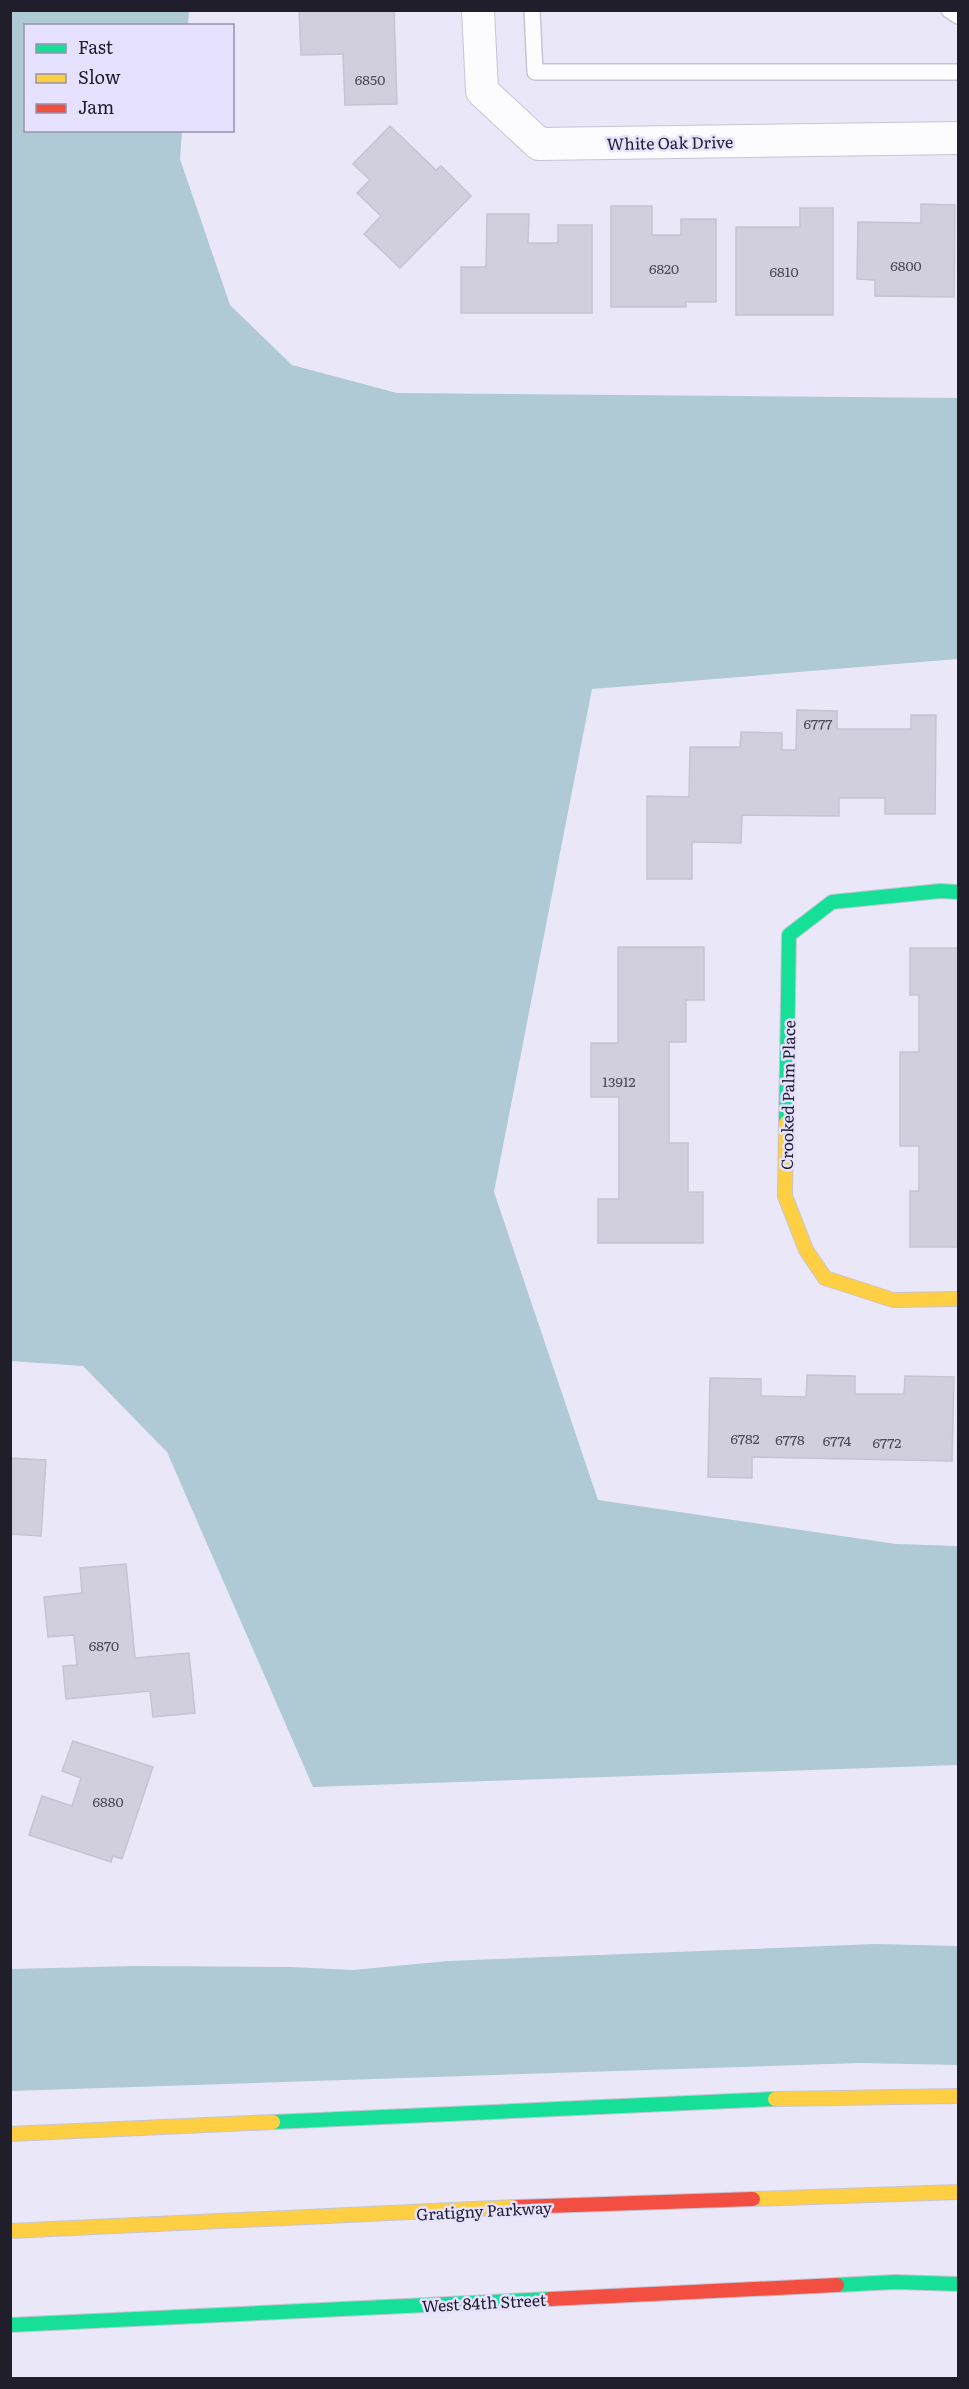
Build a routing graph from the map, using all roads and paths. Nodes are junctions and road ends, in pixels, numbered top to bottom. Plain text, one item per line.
1 (478, 10) edge
2 (532, 10) edge
3 (949, 10) edge
4 (958, 16) edge
5 (958, 72) edge
6 (958, 138) edge
7 (958, 892) edge
8 (958, 1299) edge
9 (958, 2096) edge
10 (10, 2134) edge
11 (958, 2192) edge
12 (10, 2231) edge
13 (958, 2284) edge
14 (10, 2325) edge

1 - 6 street, White Oak Drive
2 - 5 lane
3 - 4 lane
7 - 8 main road, Crooked Palm Place
9 - 10 main road
11 - 12 main road, Gratigny Parkway
13 - 14 main road, West 84th Street

